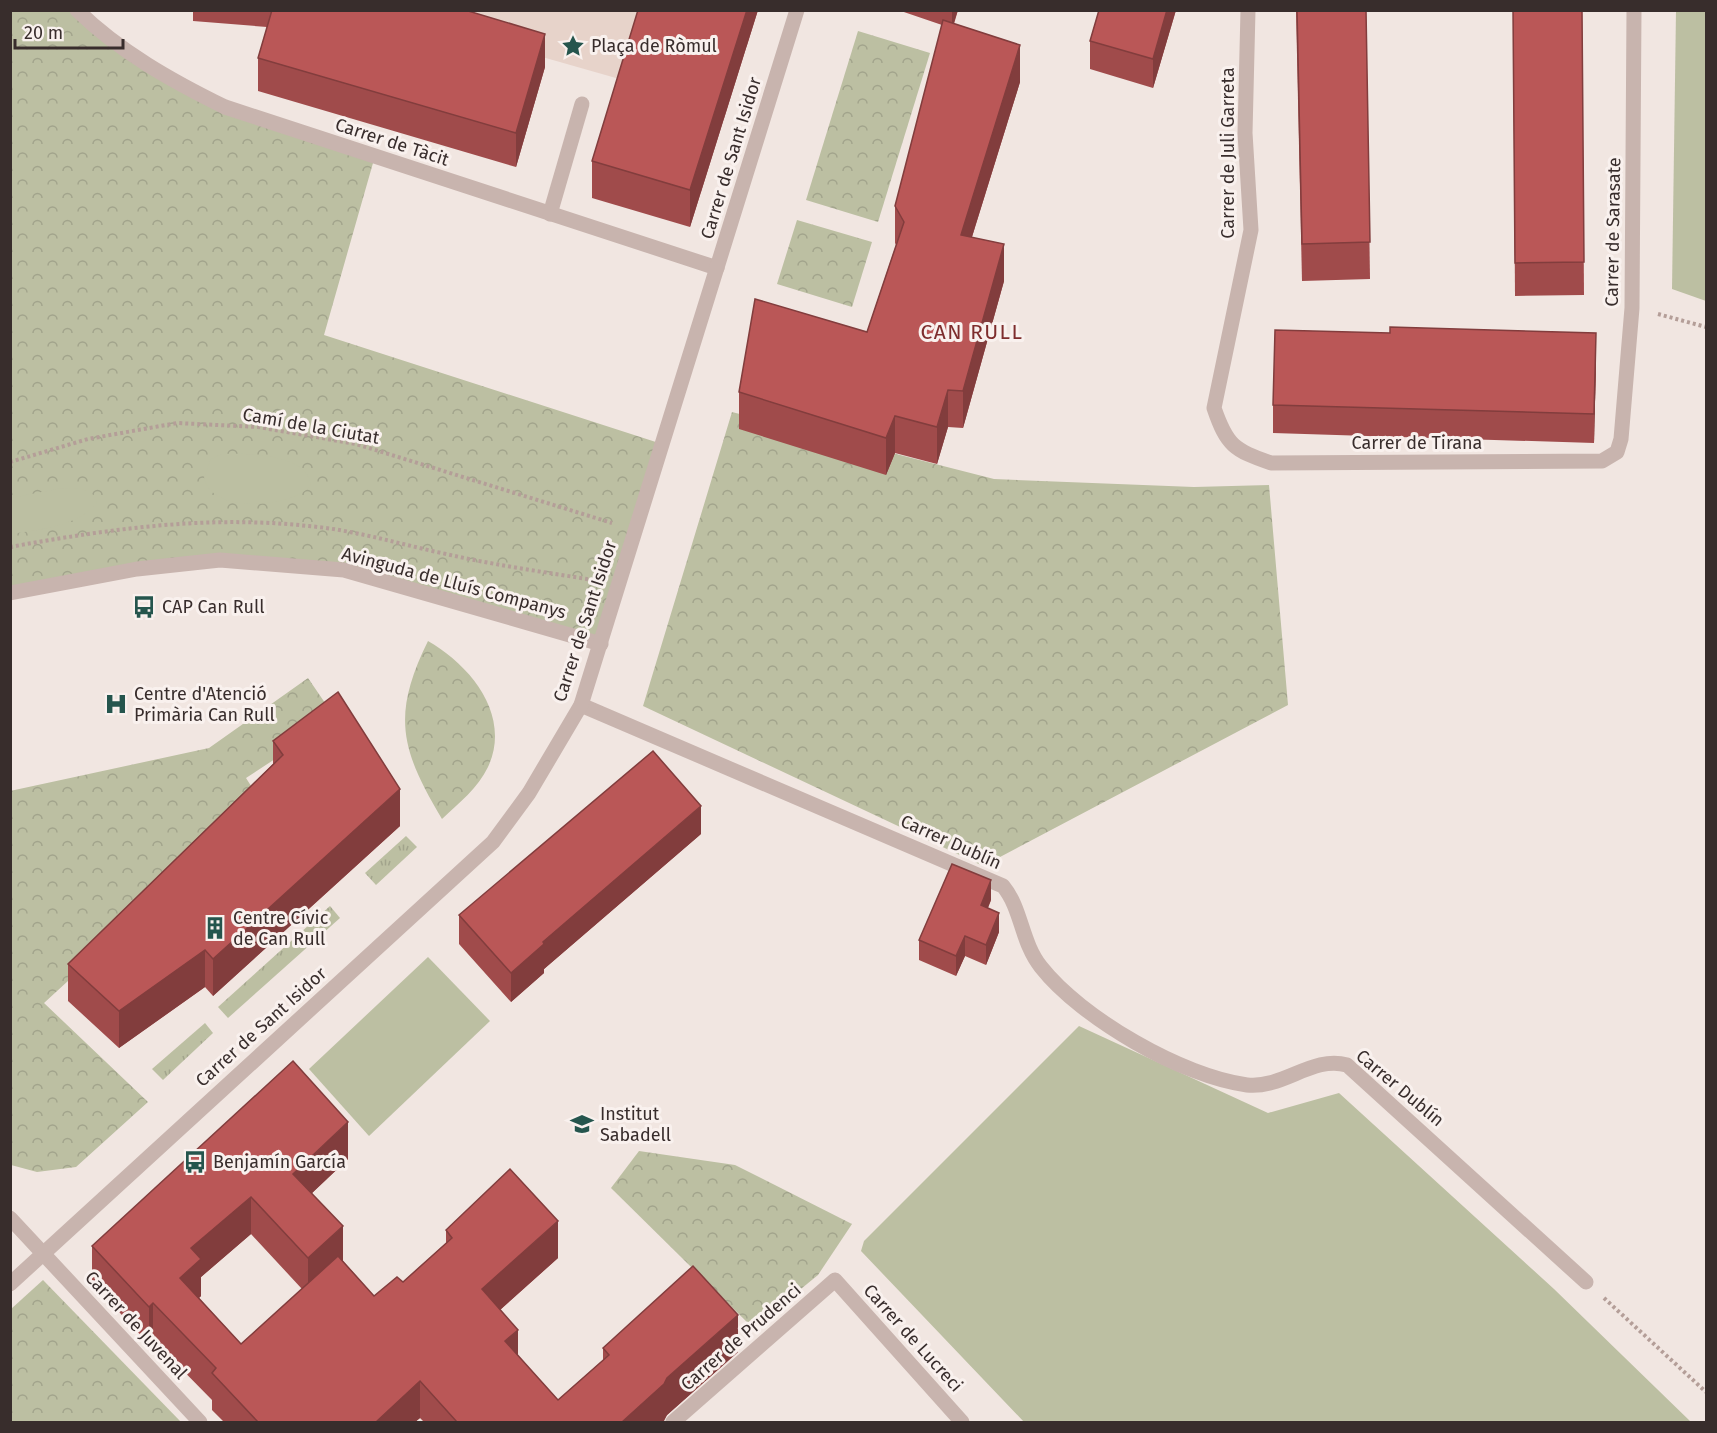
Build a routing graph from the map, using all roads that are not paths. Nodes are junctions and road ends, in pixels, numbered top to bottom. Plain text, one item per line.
1 (77, 10) edge
2 (797, 10) edge
3 (1248, 10) edge
4 (1634, 10) edge
5 (582, 104) dead end
6 (550, 214) junction
7 (717, 268) junction
8 (1223, 435) joint
9 (1617, 452) joint
10 (10, 593) edge
11 (601, 644) junction
12 (581, 705) junction
13 (10, 1218) edge
14 (44, 1252) junction
15 (835, 1280) joint
16 (1586, 1282) road end
17 (10, 1284) edge
18 (200, 1422) edge
19 (673, 1422) edge
20 (962, 1422) edge

1 - 6 street, Carrer de Tàcit
2 - 7 street, Carrer de Sant Isidor
3 - 8 street, Carrer de Juli Garreta
4 - 9 street, Carrer de Sarasate
5 - 6 street
6 - 7 street, Carrer de Tàcit
7 - 11 street, Carrer de Sant Isidor
8 - 9 street, Carrer de Tirana
10 - 11 street, Avinguda de Lluís Companys
11 - 12 street, Carrer de Sant Isidor
12 - 14 street, Carrer de Sant Isidor
12 - 16 street, Carrer Dublín
13 - 14 street, Carrer de Juvenal
14 - 17 street, Carrer de Sant Isidor
14 - 18 street, Carrer de Juvenal
15 - 19 street, Carrer de Prudenci
15 - 20 street, Carrer de Lucreci

